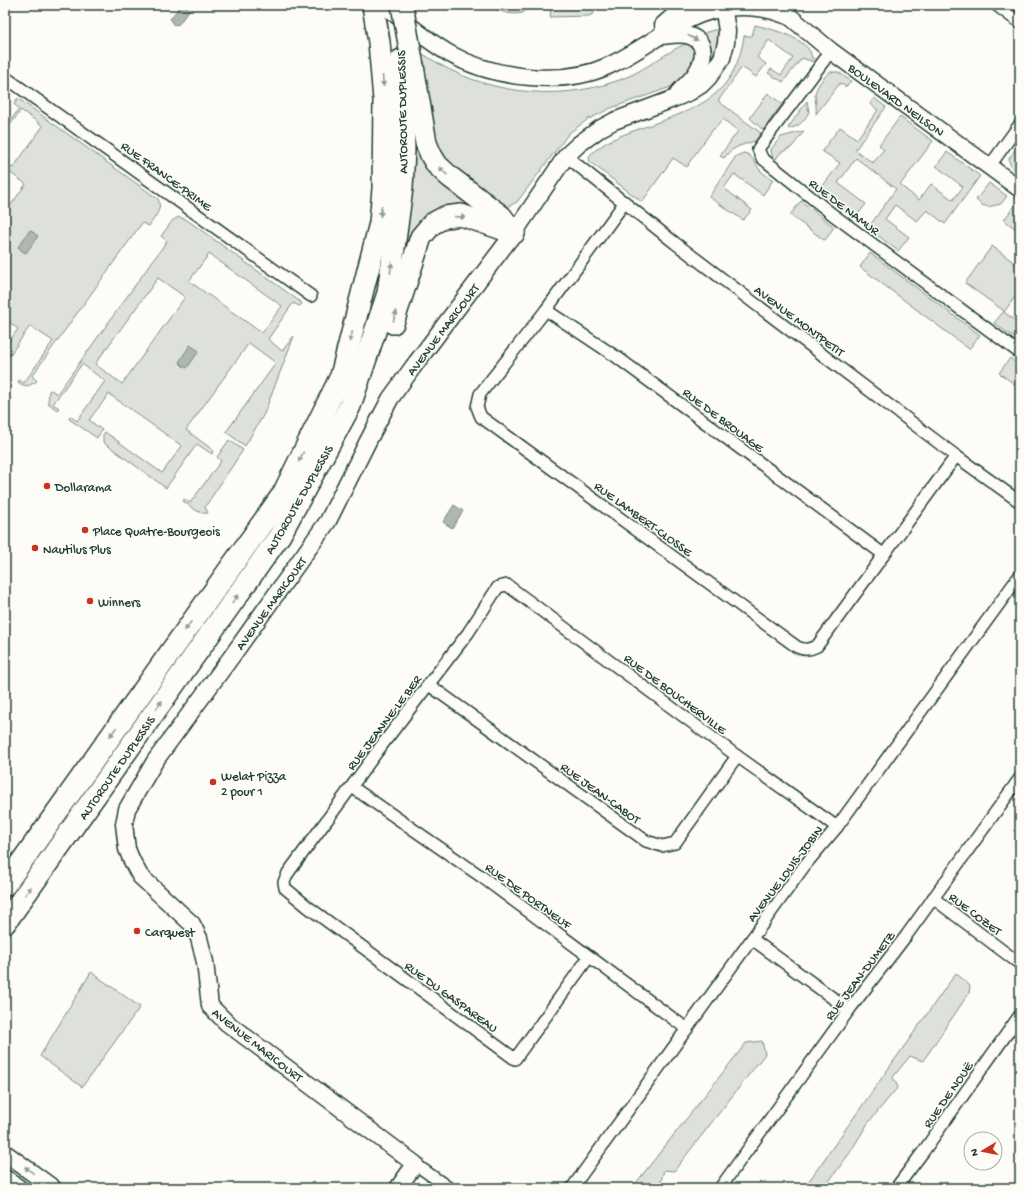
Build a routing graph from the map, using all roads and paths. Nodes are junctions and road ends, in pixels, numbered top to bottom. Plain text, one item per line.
1 (373, 5) edge
2 (384, 5) edge
3 (394, 5) edge
4 (402, 5) edge
5 (686, 5) edge
6 (776, 5) edge
7 (996, 5) edge
8 (724, 6) edge
9 (790, 17) junction
10 (1020, 23) edge
11 (644, 45) junction
12 (831, 51) junction
13 (407, 63) junction
14 (5, 77) edge
15 (673, 100) junction
16 (1020, 124) edge
17 (566, 156) junction
18 (989, 167) junction
19 (1020, 189) edge
20 (625, 202) junction
21 (514, 233) junction
22 (311, 296) dead end
23 (546, 310) junction
24 (1020, 353) edge
25 (956, 456) junction
26 (1020, 502) edge
27 (280, 535) junction
28 (882, 554) junction
29 (1020, 575) edge
30 (498, 587) joint
31 (429, 685) junction
32 (737, 756) junction
33 (1020, 778) edge
34 (352, 786) junction
35 (52, 818) junction
36 (837, 827) junction
37 (5, 860) edge
38 (288, 873) joint
39 (5, 885) edge
40 (934, 898) junction
41 (5, 923) edge
42 (752, 939) junction
43 (589, 957) junction
44 (1020, 964) edge
45 (850, 1010) junction
46 (1020, 1015) edge
47 (687, 1029) junction
48 (5, 1153) edge
49 (415, 1164) junction
50 (5, 1178) edge
51 (19, 1188) edge
52 (53, 1188) edge
53 (398, 1188) edge
54 (449, 1188) edge
55 (572, 1188) edge
56 (720, 1188) edge
57 (896, 1188) edge

1 -> 35 highway, AUTOROUTE DUPLESSIS
2 - 11 street
3 - 13 highway, AUTOROUTE DUPLESSIS
4 - 13 highway, bridge
5 - 11 street
6 - 9 street, BOULEVARD NEILSON
7 - 10 street
8 - 9 street
8 - 11 street
8 - 15 street, AVENUE MARICOURT
9 - 12 street, BOULEVARD NEILSON
11 -> 15 street
12 - 18 street, BOULEVARD NEILSON
12 - 24 street, RUE DE NAMUR
21 -> 13 highway
27 -> 13 highway, AUTOROUTE DUPLESSIS
14 - 22 street, RUE FRANCE-PRIME
15 - 17 street, AVENUE MARICOURT
16 - 18 street
17 - 20 street, AVENUE MONTPETIT
17 - 21 street, AVENUE MARICOURT
18 - 19 street, BOULEVARD NEILSON
20 - 23 street, RUE LAMBERT-CLOSSE
20 - 25 street, AVENUE MONTPETIT
27 -> 21 highway
21 - 49 street, AVENUE MARICOURT
23 - 28 street, RUE DE BROUAGE
23 - 28 street, RUE LAMBERT-CLOSSE
25 - 26 street, AVENUE MONTPETIT
25 - 28 street, RUE LAMBERT-CLOSSE
41 -> 27 highway, AUTOROUTE DUPLESSIS
29 - 36 street, AVENUE LOUIS-JOBIN
30 - 31 street, RUE JEANNE-LE BER
30 - 32 street, RUE DE BOUCHERVILLE
31 - 32 street, RUE JEAN-CABOT
31 - 34 street, RUE JEANNE-LE BER
32 - 36 street, RUE DE BOUCHERVILLE
33 - 40 street, RUE JEAN-DUMETZ
34 - 38 street, RUE JEANNE-LE BER
34 - 43 street, RUE DE PORTNEUF
35 - 37 highway
35 - 39 highway, AUTOROUTE DUPLESSIS
36 - 42 street, AVENUE LOUIS-JOBIN
38 - 43 street, RUE DU GASPAREAU
40 - 44 street, RUE COZET
40 - 45 street, RUE JEAN-DUMETZ
42 - 45 street
42 - 47 street, AVENUE LOUIS-JOBIN
43 - 47 street, RUE DE PORTNEUF
45 - 56 street, RUE JEAN-DUMETZ
46 - 57 street, RUE DE NOUË
47 - 55 street, AVENUE LOUIS-JOBIN
52 -> 48 street
49 - 53 street
49 - 54 street, AVENUE MARICOURT
50 - 51 street

